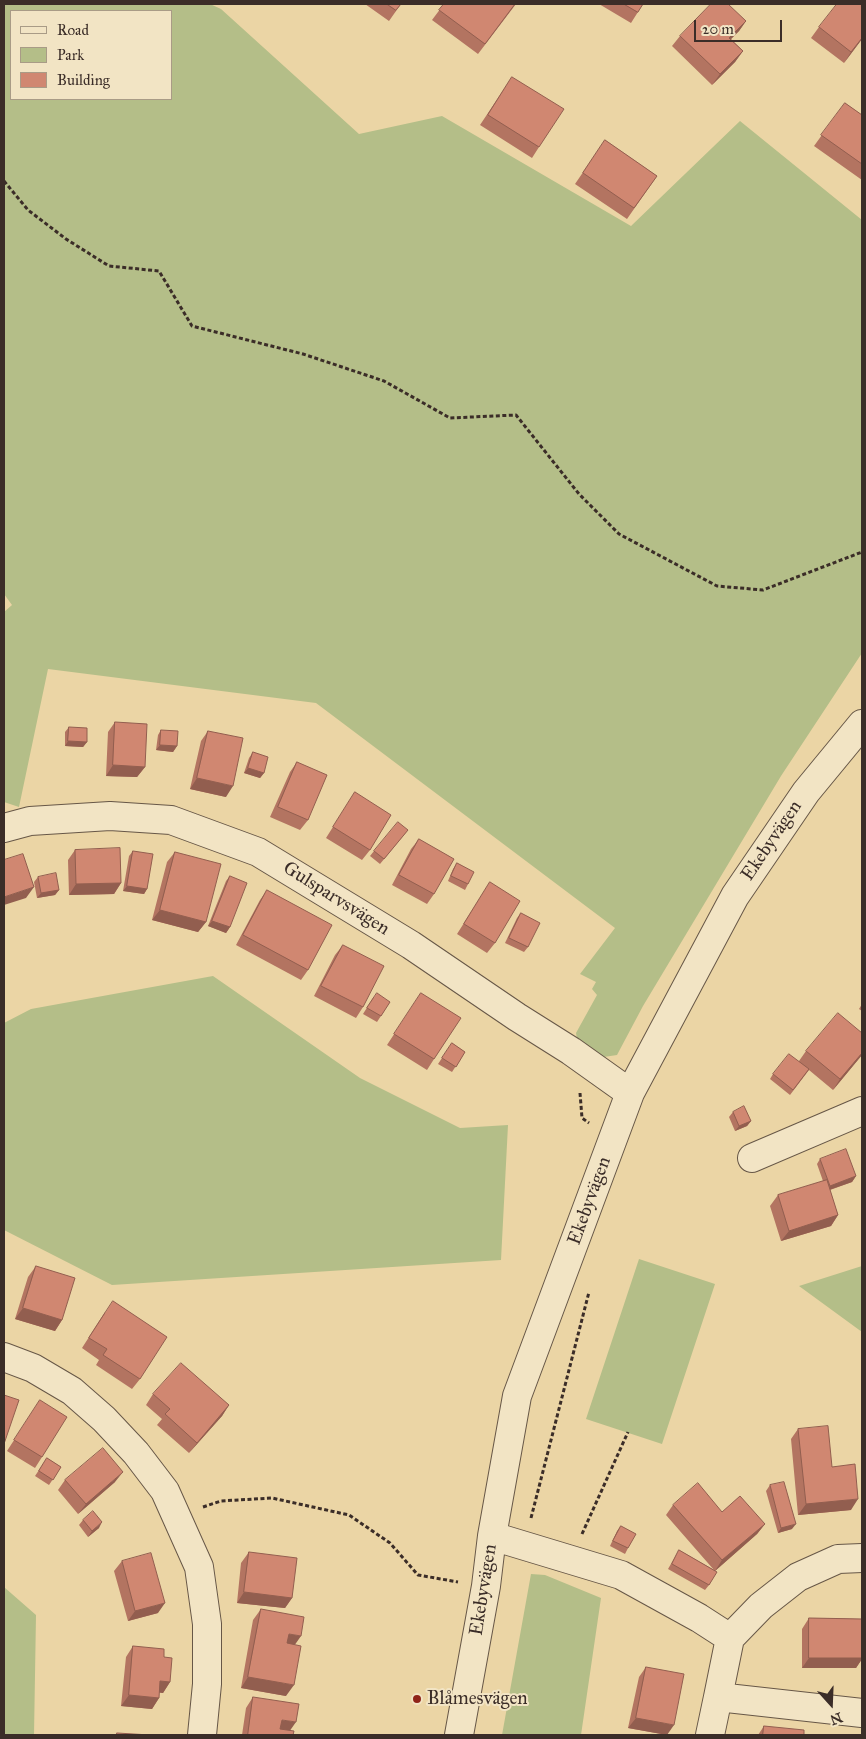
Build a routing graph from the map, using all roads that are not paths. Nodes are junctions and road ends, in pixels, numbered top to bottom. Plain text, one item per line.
1 (862, 724) edge
2 (4, 828) edge
3 (630, 1093) junction
4 (862, 1111) edge
5 (752, 1158) dead end
6 (4, 1357) edge
7 (492, 1536) junction
8 (862, 1558) edge
9 (730, 1638) junction
10 (718, 1697) junction
11 (862, 1713) edge
12 (202, 1735) edge
13 (459, 1735) edge
14 (710, 1735) edge

1 - 3 street, Ekebyvägen
2 - 3 street, Gulsparvsvägen
3 - 7 street, Ekebyvägen
4 - 5 street
6 - 12 street
7 - 9 street
7 - 13 street, Ekebyvägen
8 - 9 street
9 - 10 street
10 - 11 street
10 - 14 street

